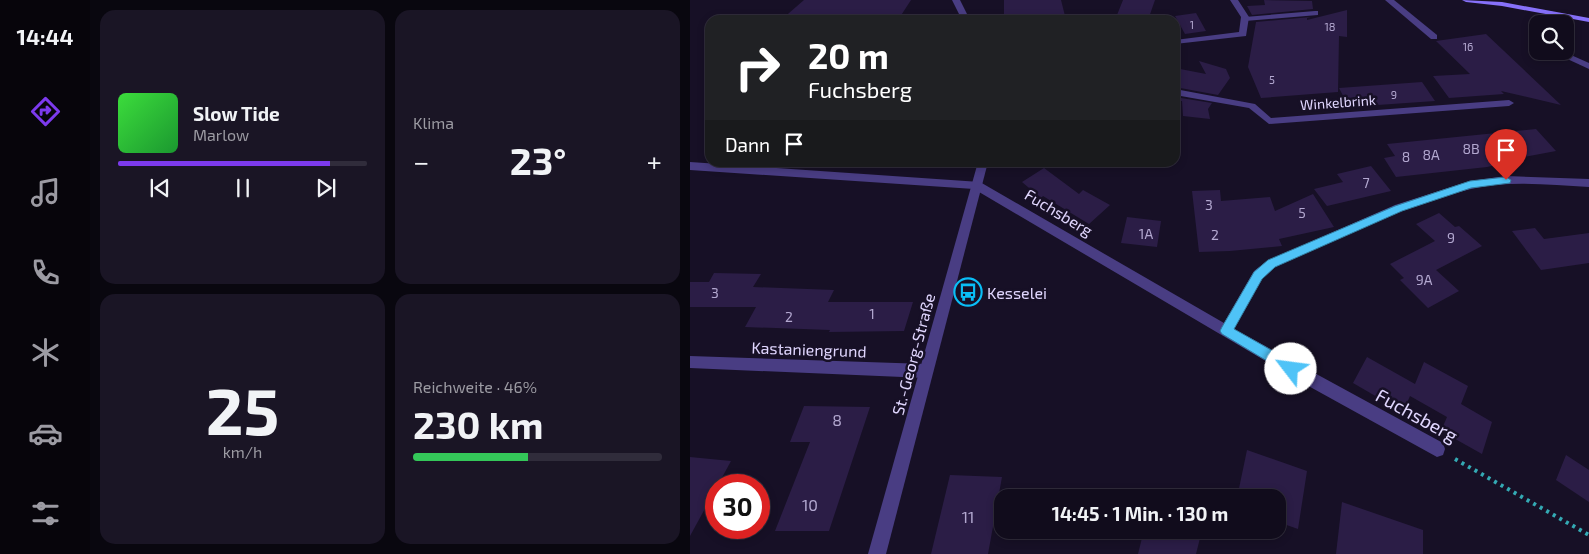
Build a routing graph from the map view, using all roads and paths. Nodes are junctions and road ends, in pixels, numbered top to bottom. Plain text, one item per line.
1 (956, 0) edge
2 (1234, 0) edge
3 (1389, 0) edge
4 (1466, 0) edge
5 (1553, 13) joint
6 (1315, 14) dead end
7 (964, 15) edge
8 (1245, 19) junction
9 (1589, 20) edge
10 (1434, 37) dead end
11 (1180, 41) edge
12 (1574, 60) edge
13 (1589, 66) edge
14 (1180, 93) edge
15 (1509, 102) dead end
16 (690, 166) edge
17 (705, 167) edge
18 (705, 167) edge
19 (981, 167) edge
20 (1589, 183) edge
21 (976, 185) junction
22 (1226, 331) junction
23 (690, 362) edge
24 (926, 371) junction
25 (1437, 449) joint
26 (1589, 535) edge
27 (878, 554) edge

1 - 7 street
2 - 8 street
3 - 10 street
4 - 5 main road
5 - 9 main road
6 - 8 street
8 - 11 street
12 - 13 street
14 - 15 street, Winkelbrink
16 - 17 street
18 - 21 street
19 - 21 street, St.-Georg-Straße
20 - 22 street
21 - 22 street, Fuchsberg
21 - 24 street, St.-Georg-Straße
22 - 25 street, Fuchsberg
23 - 24 street, Kastaniengrund
24 - 27 street, St.-Georg-Straße
25 - 26 path, Fuchsberg

